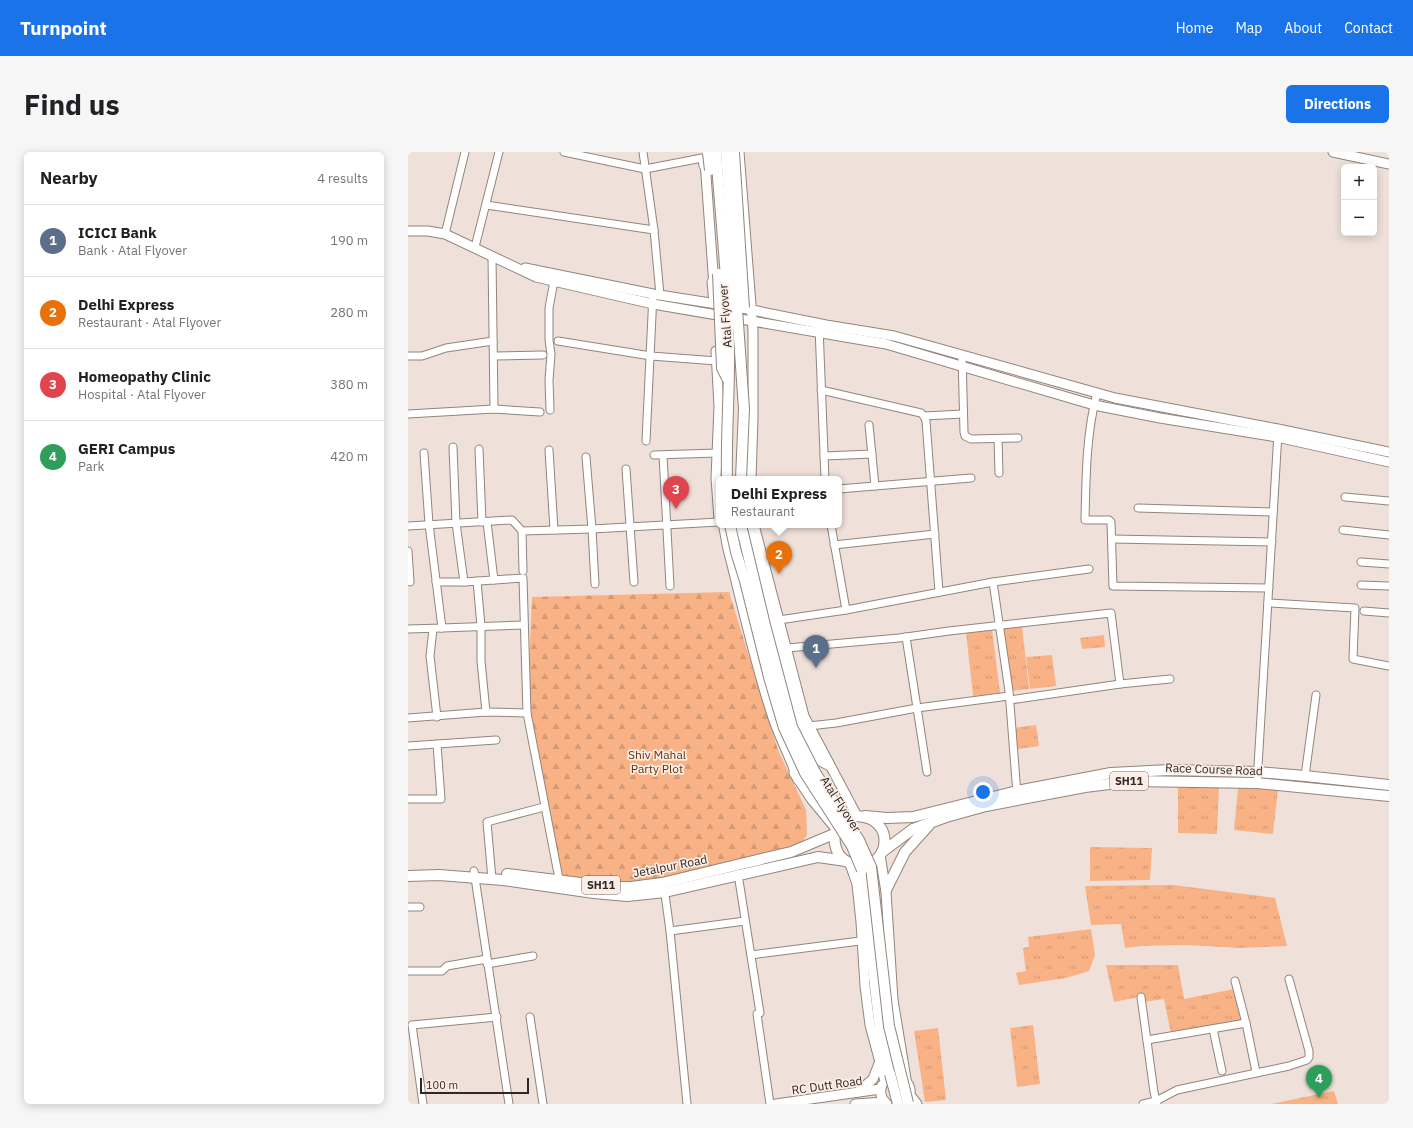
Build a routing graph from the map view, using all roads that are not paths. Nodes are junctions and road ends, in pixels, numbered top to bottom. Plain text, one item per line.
1 (465, 152) edge
2 (499, 152) edge
3 (564, 152) edge
4 (644, 152) edge
5 (709, 152) edge
6 (726, 152) edge
7 (734, 152) edge
8 (739, 152) edge
9 (1333, 152) edge
10 (1389, 164) edge
11 (645, 169) junction
12 (486, 205) junction
13 (654, 230) junction
14 (408, 231) edge
15 (444, 234) junction
16 (474, 247) junction
17 (492, 257) junction
18 (516, 267) junction
19 (554, 281) junction
20 (656, 294) junction
21 (653, 304) junction
22 (714, 304) junction
23 (752, 310) junction
24 (715, 314) junction
25 (752, 320) junction
26 (819, 328) junction
27 (493, 341) junction
28 (558, 341) dead end
29 (543, 355) dead end
30 (962, 355) junction
31 (408, 356) edge
32 (494, 356) junction
33 (651, 356) junction
34 (717, 361) junction
35 (962, 367) junction
36 (742, 377) junction
37 (821, 390) junction
38 (1097, 393) junction
39 (1094, 405) junction
40 (494, 409) junction
41 (550, 410) dead end
42 (540, 412) dead end
43 (408, 414) edge
44 (963, 414) junction
45 (924, 416) junction
46 (869, 425) dead end
47 (1278, 433) junction
48 (1018, 438) dead end
49 (998, 439) junction
50 (646, 441) dead end
51 (453, 447) dead end
52 (479, 449) dead end
53 (549, 450) dead end
54 (1389, 452) edge
55 (717, 453) junction
56 (424, 454) dead end
57 (872, 454) junction
58 (663, 455) junction
59 (654, 456) dead end
60 (824, 456) junction
61 (586, 457) dead end
62 (1389, 462) edge
63 (626, 469) dead end
64 (999, 474) dead end
65 (716, 476) edge
66 (727, 476) edge
67 (741, 476) edge
68 (752, 476) edge
69 (825, 476) edge
70 (971, 478) dead end
71 (931, 481) junction
72 (875, 486) junction
73 (842, 489) edge
74 (1344, 497) dead end
75 (1389, 501) edge
76 (1138, 508) dead end
77 (1273, 512) junction
78 (716, 520) edge
79 (485, 522) junction
80 (456, 523) junction
81 (429, 524) junction
82 (668, 524) junction
83 (408, 526) edge
84 (631, 526) junction
85 (721, 528) edge
86 (725, 528) edge
87 (731, 528) edge
88 (742, 528) edge
89 (749, 528) edge
90 (755, 528) edge
91 (831, 528) edge
92 (592, 529) junction
93 (554, 530) junction
94 (1343, 530) dead end
95 (522, 531) junction
96 (934, 534) junction
97 (1389, 535) edge
98 (1112, 539) junction
99 (1272, 542) junction
100 (834, 545) junction
101 (408, 551) edge
102 (1361, 562) dead end
103 (1389, 564) edge
104 (1089, 570) dead end
105 (523, 571) dead end
106 (494, 580) junction
107 (477, 581) junction
108 (410, 582) dead end
109 (436, 582) junction
110 (464, 582) junction
111 (634, 582) dead end
112 (993, 582) junction
113 (595, 584) dead end
114 (1361, 585) dead end
115 (670, 586) dead end
116 (1389, 586) edge
117 (1269, 588) junction
118 (938, 592) junction
119 (1268, 603) junction
120 (846, 610) junction
121 (1364, 611) dead end
122 (1389, 613) edge
123 (780, 620) junction
124 (524, 625) junction
125 (481, 626) junction
126 (999, 626) junction
127 (442, 628) junction
128 (432, 629) junction
129 (408, 630) edge
130 (906, 637) junction
131 (787, 648) junction
132 (1389, 666) edge
133 (1170, 679) dead end
134 (1120, 684) junction
135 (1316, 695) dead end
136 (1009, 698) junction
137 (917, 708) junction
138 (486, 712) junction
139 (527, 713) junction
140 (437, 717) junction
141 (408, 718) edge
142 (809, 726) junction
143 (496, 740) dead end
144 (437, 744) junction
145 (408, 746) edge
146 (829, 765) junction
147 (926, 772) dead end
148 (1258, 772) junction
149 (1305, 776) junction
150 (798, 779) junction
151 (1257, 783) junction
152 (1389, 785) edge
153 (1017, 796) junction
154 (1389, 796) edge
155 (408, 799) edge
156 (544, 807) junction
157 (861, 816) junction
158 (931, 823) junction
159 (835, 831) junction
160 (881, 853) junction
161 (791, 857) junction
162 (848, 862) junction
163 (408, 869) edge
164 (738, 874) junction
165 (475, 875) junction
166 (408, 876) edge
167 (492, 876) junction
168 (560, 884) junction
169 (664, 887) junction
170 (886, 890) junction
171 (408, 907) edge
172 (420, 907) dead end
173 (746, 921) junction
174 (670, 931) junction
175 (860, 941) dead end
176 (533, 956) dead end
177 (751, 956) junction
178 (487, 961) junction
179 (408, 971) edge
180 (1289, 979) dead end
181 (1235, 981) dead end
182 (1141, 997) dead end
183 (497, 1017) junction
184 (530, 1017) dead end
185 (1246, 1023) junction
186 (1213, 1029) junction
187 (1147, 1040) junction
188 (880, 1061) junction
189 (1222, 1071) dead end
190 (1256, 1072) junction
191 (885, 1081) junction
192 (907, 1081) junction
193 (880, 1089) junction
194 (858, 1092) junction
195 (909, 1100) edge
196 (1157, 1102) edge
197 (886, 1103) edge
198 (423, 1104) edge
199 (509, 1104) edge
200 (543, 1104) edge
201 (687, 1104) edge
202 (770, 1104) edge
203 (776, 1104) edge
204 (858, 1104) edge
205 (898, 1104) edge
206 (904, 1104) edge
207 (917, 1104) edge
208 (1143, 1104) edge

1 - 15 street
2 - 12 street
3 - 11 street
4 - 11 street
5 - 22 street
5 - 66 main road, Atal Flyover, bridge
6 - 36 main road, Atal Flyover, bridge
7 - 36 main road, bridge
8 - 23 street
9 - 10 street
11 - 13 street
11 - 22 street
12 - 13 street
12 - 16 street
13 - 20 street
14 - 15 street
15 - 16 street
16 - 17 street
17 - 18 street
17 - 27 street
18 - 19 street
18 - 20 street
19 - 21 street
19 - 41 street
20 - 21 street
20 - 22 street
21 - 24 street
21 - 33 street
22 - 23 street
22 - 24 street
23 - 25 street
23 - 26 street
24 - 25 street
24 - 34 street
25 - 26 street
25 - 68 street
26 - 30 street
26 - 35 street
26 - 37 street
27 - 31 street
27 - 32 street
28 - 33 street
29 - 32 street
30 - 35 street
30 - 38 street
32 - 40 street
33 - 34 street
33 - 50 street
34 - 55 street
35 - 39 street
35 - 44 street
36 - 67 main road, Atal Flyover, bridge
37 - 45 street
37 - 60 street
38 - 39 street
38 - 47 street
39 - 47 street
39 - 98 street
40 - 42 street
40 - 43 street
44 - 45 street
44 - 49 street
45 - 71 street
46 - 57 street
47 - 54 street
47 - 62 street
47 - 77 street
48 - 49 street
49 - 64 street
51 - 80 street
52 - 79 street
53 - 93 street
55 - 58 street
55 - 65 street
56 - 81 street
57 - 60 street
57 - 72 street
58 - 59 street
58 - 82 street
60 - 69 street
61 - 92 street
63 - 84 street
70 - 71 street
71 - 72 street
71 - 96 street
72 - 73 street
74 - 75 street
76 - 77 street
77 - 99 street
78 - 82 street
79 - 80 street
79 - 95 street
79 - 106 street
80 - 81 street
80 - 110 street
81 - 83 street
81 - 109 street
82 - 84 street
82 - 115 street
84 - 92 street
84 - 111 street
85 - 150 street
86 - 150 main road
87 - 205 main road, Atal Flyover, bridge
88 - 195 main road, Atal Flyover, bridge
89 - 146 main road
90 - 123 street
91 - 100 street
92 - 93 street
92 - 113 street
93 - 95 street
94 - 97 street
95 - 105 street
96 - 100 street
96 - 118 street
98 - 99 street
98 - 117 street
99 - 117 street
100 - 120 street
101 - 108 street
102 - 103 street
104 - 112 street
106 - 107 street
106 - 124 street
107 - 110 street
107 - 125 street
109 - 110 street
109 - 127 street
112 - 118 street
112 - 126 street
114 - 116 street
117 - 119 street
118 - 120 street
119 - 132 street
119 - 148 street
120 - 123 street
121 - 122 street
123 - 131 street
124 - 125 street
124 - 139 street
125 - 127 street
125 - 138 street
126 - 130 street
126 - 134 street
126 - 136 street
127 - 128 street
128 - 129 street
128 - 140 street
130 - 131 street
130 - 137 street
131 - 142 street
133 - 134 street
134 - 136 street
135 - 149 street
136 - 137 street
136 - 153 street
137 - 142 street
137 - 147 street
138 - 139 street
138 - 140 street
139 - 156 street
140 - 141 street
142 - 146 street
143 - 144 street
144 - 145 street
144 - 155 street
146 - 157 street
148 - 149 main road, Race Course Road / SH11
148 - 151 street
148 - 153 main road, Race Course Road / SH11
149 - 152 main road, Race Course Road / SH11
150 - 159 street
151 - 153 main road, Race Course Road / SH11
151 - 154 main road, Race Course Road / SH11
153 - 157 main road, Race Course Road / SH11
153 - 158 main road, Race Course Road / SH11
156 - 167 street
156 - 168 street
157 - 159 main road, SH11
157 - 160 main road
158 - 160 main road, Race Course Road / SH11
158 - 170 main road
159 - 161 main road, SH11
159 - 162 main road
160 - 162 main road, SH11
160 - 170 street
161 - 162 main road, SH11
161 - 164 main road, Jetalpur Road / SH11
161 - 169 main road, Jetalpur Road / SH11
162 - 188 street
163 - 165 main road, Jetalpur Road / SH11
164 - 169 main road, Jetalpur Road / SH11
164 - 173 street
165 - 166 main road, Jetalpur Road / SH11
165 - 167 main road, Jetalpur Road / SH11
165 - 178 street
167 - 168 main road, Jetalpur Road / SH11
168 - 169 main road, Jetalpur Road / SH11
169 - 174 street
170 - 192 street
171 - 172 street
173 - 174 street
173 - 177 street
174 - 201 street
175 - 177 street
176 - 178 street
177 - 202 street
178 - 179 street
178 - 183 street
180 - 190 street
181 - 185 street
182 - 187 street
183 - 198 street
183 - 199 street
184 - 200 street
185 - 186 street
185 - 190 street
186 - 187 street
186 - 189 street
187 - 196 street
188 - 191 street
188 - 194 street
190 - 196 street
191 - 192 street
191 - 193 street
192 - 195 street
193 - 194 street, RC Dutt Road
193 - 197 street
194 - 203 street, RC Dutt Road
195 - 206 street
195 - 207 street
196 - 208 street
197 - 204 street, RC Dutt Road

